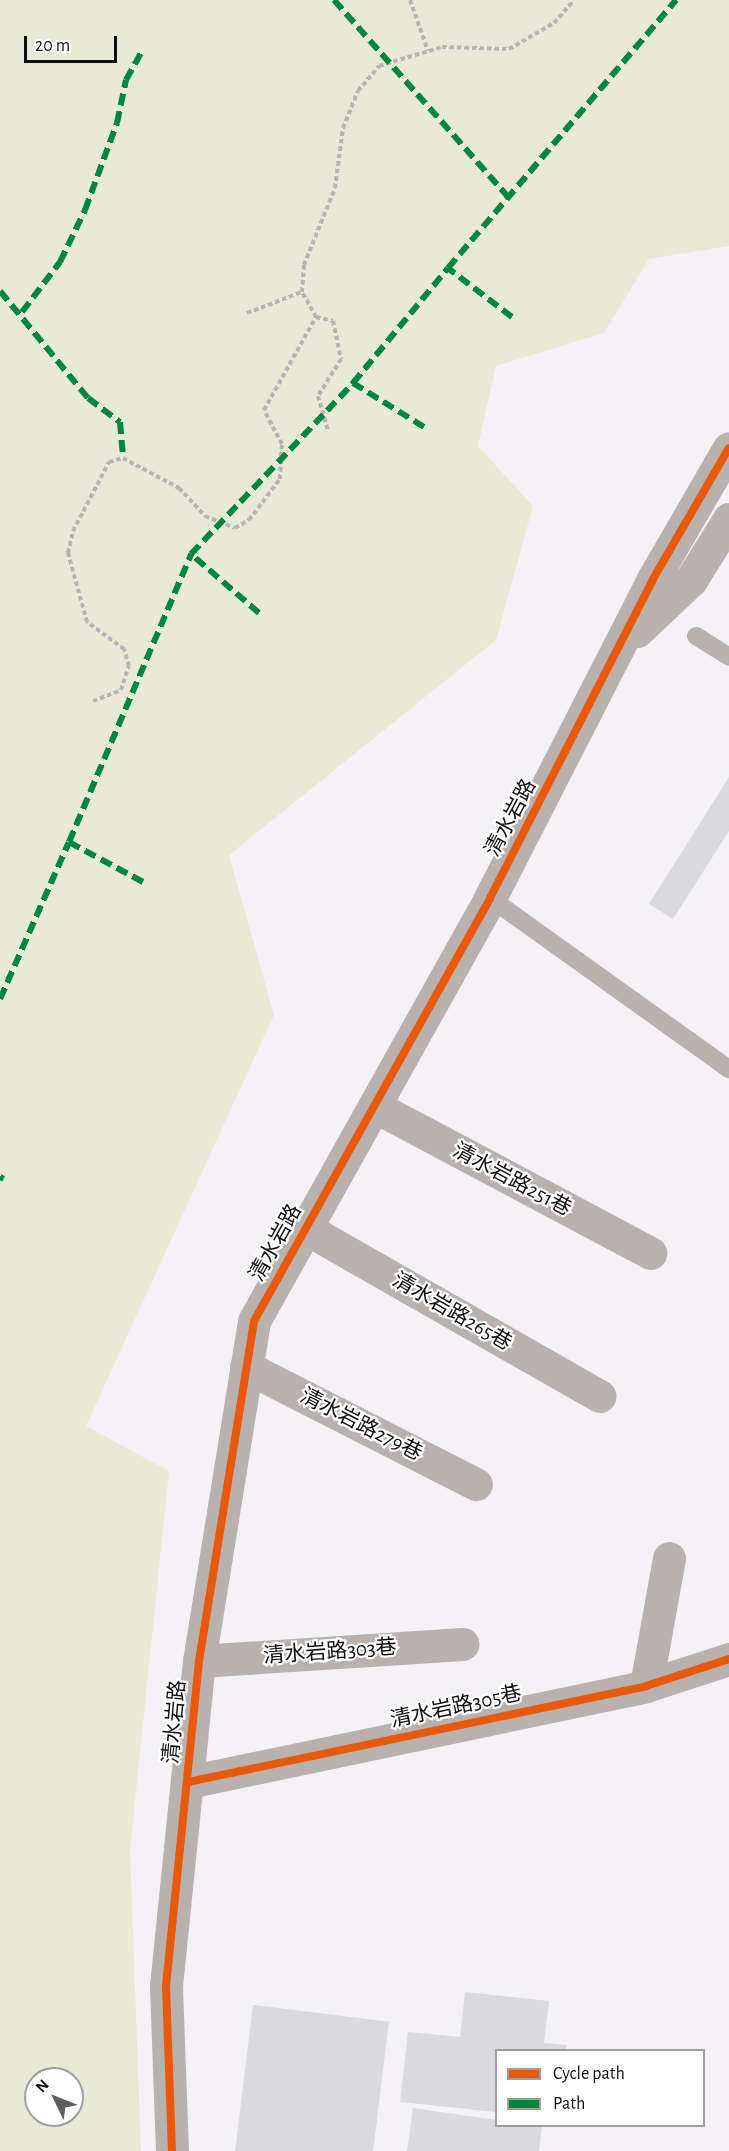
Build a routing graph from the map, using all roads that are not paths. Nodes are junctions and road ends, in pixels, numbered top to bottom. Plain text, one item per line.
1 (729, 448) edge
2 (729, 519) edge
3 (696, 636) dead end
4 (627, 640) junction
5 (728, 654) edge
6 (490, 898) junction
7 (729, 1069) edge
8 (374, 1106) junction
9 (305, 1228) junction
10 (650, 1253) dead end
11 (246, 1367) junction
12 (598, 1396) dead end
13 (476, 1484) dead end
14 (669, 1558) dead end
15 (462, 1644) dead end
16 (729, 1659) edge
17 (199, 1661) junction
18 (646, 1686) junction
19 (188, 1782) junction
20 (172, 2151) edge

1 - 4 street, 清水岩路
2 - 4 street, 清水岩路
3 - 5 lane
4 - 6 street, 清水岩路
6 - 7 lane
6 - 8 street, 清水岩路
8 - 9 street, 清水岩路
8 - 10 street, 清水岩路251巷
9 - 11 street, 清水岩路
9 - 12 street, 清水岩路265巷
11 - 13 street, 清水岩路279巷
11 - 17 street, 清水岩路
14 - 18 street
15 - 17 street, 清水岩路303巷
16 - 18 street, 清水岩路305巷
17 - 19 street, 清水岩路
18 - 19 street, 清水岩路305巷
19 - 20 street, 清水岩路

